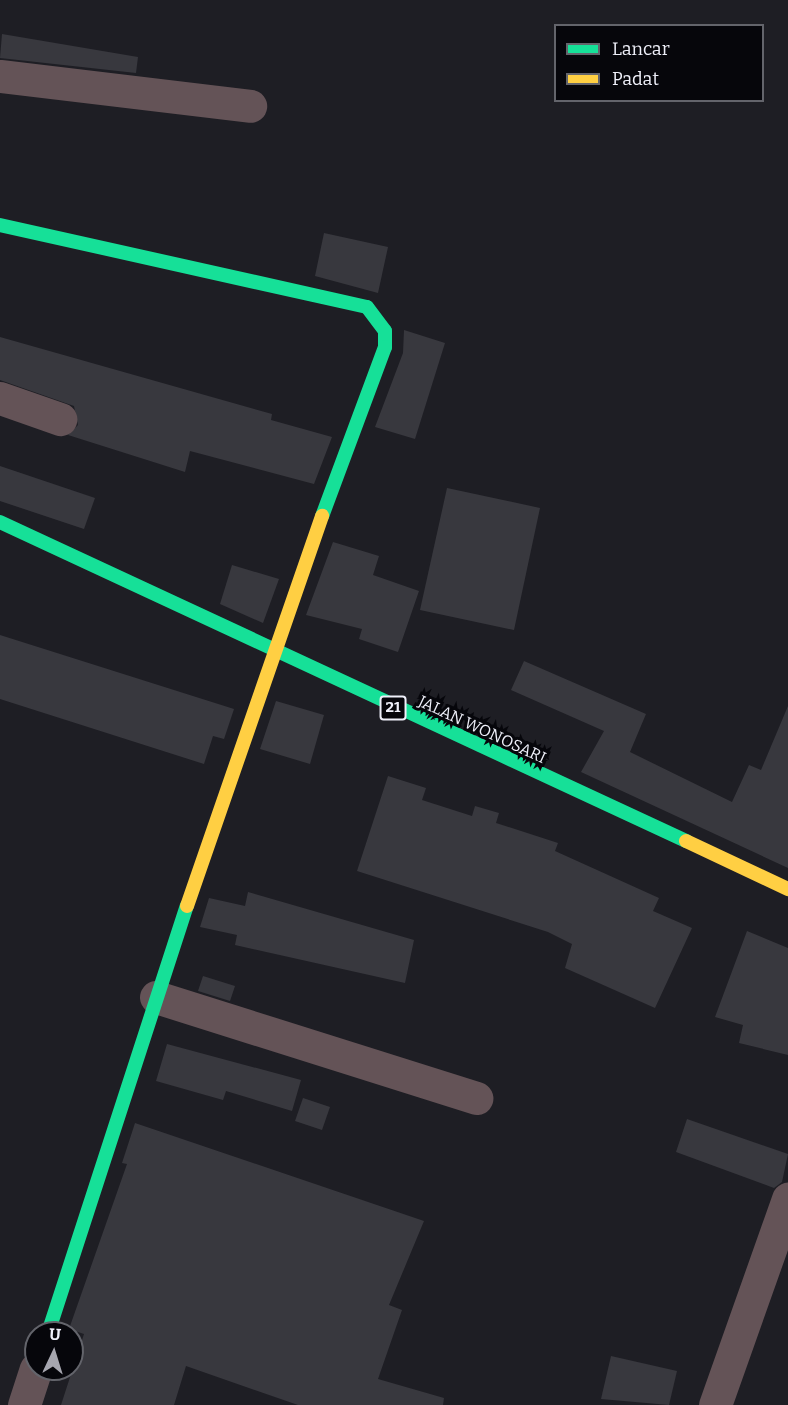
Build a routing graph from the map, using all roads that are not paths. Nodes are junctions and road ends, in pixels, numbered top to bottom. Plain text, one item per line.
1 (0, 76) edge
2 (250, 106) dead end
3 (0, 225) edge
4 (0, 398) edge
5 (60, 419) dead end
6 (0, 522) edge
7 (272, 653) junction
8 (788, 889) edge
9 (156, 997) junction
10 (476, 1098) dead end
11 (788, 1199) edge
12 (52, 1321) edge
13 (32, 1381) edge
14 (24, 1405) edge
15 (715, 1405) edge

1 - 2 street
3 - 7 main road
4 - 5 street
6 - 7 main road, JALAN WONOSARI / 21
7 - 8 main road, JALAN WONOSARI / 21
7 - 9 main road
9 - 10 street
9 - 12 main road
11 - 15 street
13 - 14 street

